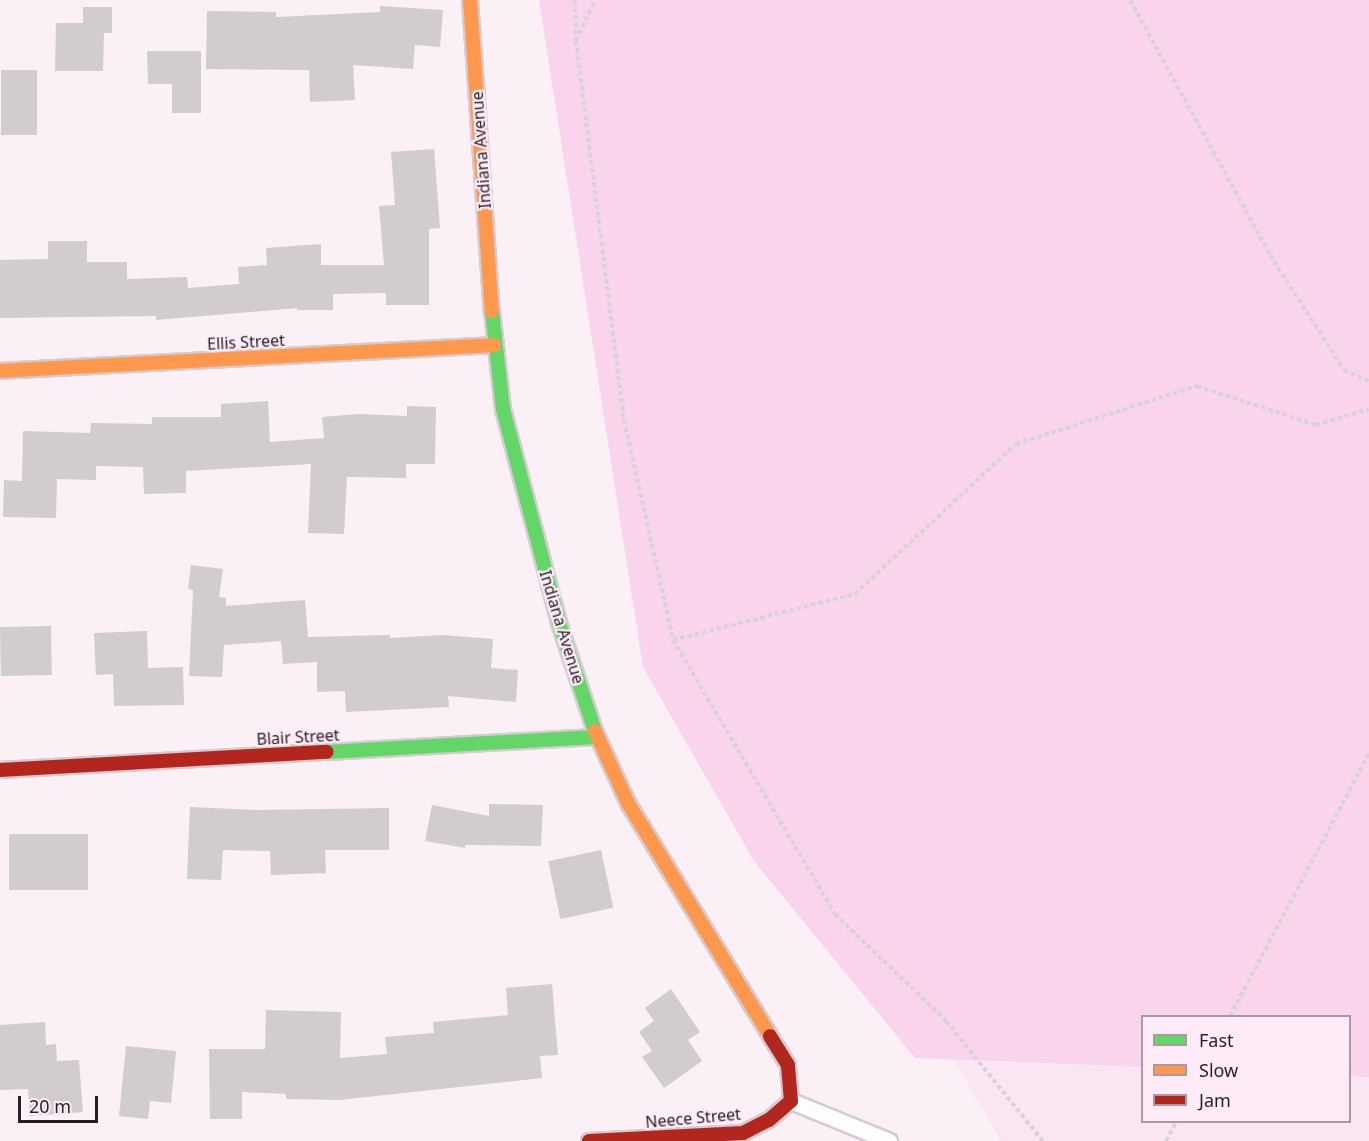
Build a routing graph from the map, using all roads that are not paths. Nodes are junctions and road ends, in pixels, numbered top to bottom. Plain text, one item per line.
1 (470, 0) edge
2 (494, 345) junction
3 (0, 371) edge
4 (597, 737) junction
5 (0, 770) edge
6 (791, 1101) junction
7 (589, 1141) edge
8 (889, 1141) edge

1 - 2 street, Indiana Avenue
2 - 3 street, Ellis Street
2 - 4 street, Indiana Avenue
4 - 5 street, Blair Street
4 - 6 street, Indiana Avenue
6 - 7 street, Neece Street
6 - 8 lane

